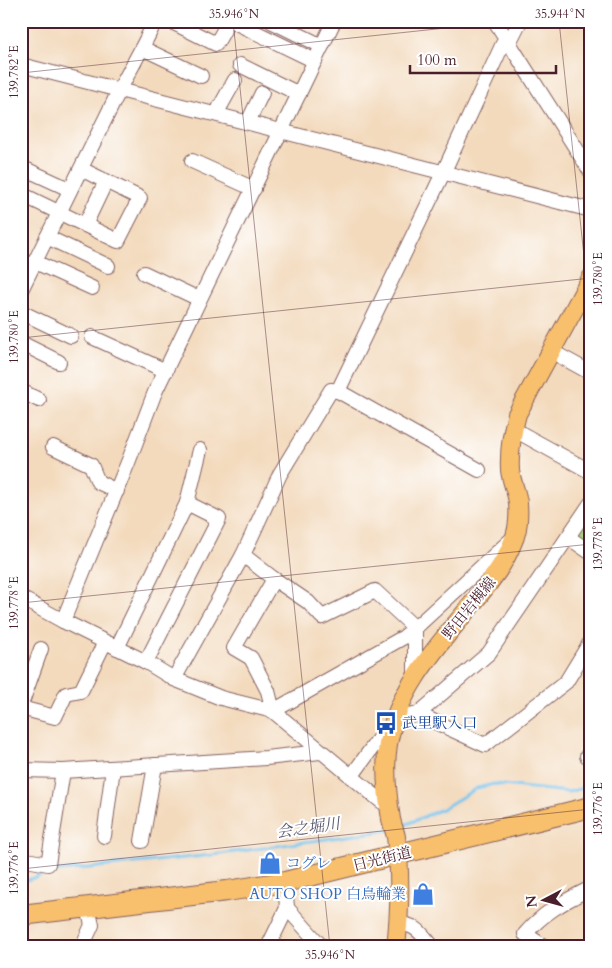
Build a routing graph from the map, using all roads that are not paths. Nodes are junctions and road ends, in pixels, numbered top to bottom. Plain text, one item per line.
1 (155, 21) edge
2 (170, 21) edge
3 (271, 21) edge
4 (334, 21) edge
5 (495, 21) edge
6 (520, 21) edge
7 (228, 25) edge
8 (508, 40) junction
9 (322, 46) junction
10 (142, 48) junction
11 (315, 61) junction
12 (21, 65) edge
13 (240, 65) dead end
14 (201, 76) dead end
15 (235, 80) dead end
16 (119, 90) junction
17 (262, 93) dead end
18 (300, 94) junction
19 (216, 114) junction
20 (248, 122) junction
21 (282, 130) junction
22 (192, 161) dead end
23 (21, 167) edge
24 (81, 169) junction
25 (444, 171) junction
26 (591, 172) edge
27 (106, 182) junction
28 (69, 189) junction
29 (254, 189) junction
30 (21, 194) edge
31 (591, 210) edge
32 (59, 212) junction
33 (85, 225) junction
34 (47, 237) junction
35 (35, 262) junction
36 (108, 266) dead end
37 (144, 273) dead end
38 (591, 278) edge
39 (92, 288) dead end
40 (21, 290) edge
41 (199, 299) junction
42 (21, 312) edge
43 (71, 336) dead end
44 (92, 337) dead end
45 (21, 343) edge
46 (551, 352) junction
47 (59, 362) dead end
48 (166, 370) junction
49 (591, 373) edge
50 (338, 390) junction
51 (21, 391) edge
52 (39, 400) dead end
53 (513, 429) junction
54 (54, 447) dead end
55 (200, 450) dead end
56 (479, 470) dead end
57 (591, 472) edge
58 (117, 490) junction
59 (187, 503) junction
60 (591, 503) edge
61 (515, 537) junction
62 (568, 538) junction
63 (591, 553) edge
64 (243, 555) junction
65 (274, 579) junction
66 (21, 598) edge
67 (63, 621) junction
68 (415, 628) junction
69 (591, 641) edge
70 (111, 645) junction
71 (41, 649) dead end
72 (146, 662) junction
73 (415, 677) junction
74 (174, 679) junction
75 (21, 706) edge
76 (273, 711) junction
77 (418, 714) junction
78 (393, 726) junction
79 (320, 752) junction
80 (154, 765) junction
81 (113, 768) junction
82 (21, 770) edge
83 (63, 771) junction
84 (351, 777) junction
85 (591, 807) edge
86 (392, 820) junction
87 (104, 836) dead end
88 (142, 841) dead end
89 (397, 855) junction
90 (21, 859) edge
91 (285, 882) junction
92 (591, 890) edge
93 (88, 908) junction
94 (287, 908) junction
95 (21, 915) edge
96 (398, 924) junction
97 (82, 947) edge
98 (268, 947) edge
99 (322, 947) edge
100 (396, 947) edge
101 (433, 947) edge
102 (544, 947) edge

1 - 10 street
2 - 7 street
3 - 9 street
4 - 9 street
5 - 8 street
6 - 8 street
7 - 11 street
8 - 25 street
8 - 26 street
9 - 11 street
10 - 14 street
10 - 16 street
11 - 18 street
12 - 16 street
13 - 18 street
15 - 19 street
16 - 19 street
16 - 24 street
17 - 20 street
18 - 21 street
19 - 20 street
20 - 21 street
21 - 25 street
21 - 29 street
22 - 29 street
23 - 28 street
24 - 27 street
24 - 28 street
25 - 31 street
25 - 50 street
27 - 33 street
27 - 33 street
28 - 32 street
29 - 41 street
30 - 32 street
32 - 33 street
32 - 34 street
34 - 35 street
34 - 36 street
35 - 39 street
35 - 40 street
37 - 41 street
38 - 46 main road, 野田岩槻線
41 - 48 street
42 - 43 street
44 - 48 street
45 - 47 street
46 - 49 street
46 - 53 main road, 野田岩槻線
48 - 58 street
50 - 56 street
50 - 64 street
51 - 52 street
53 - 57 street
53 - 61 main road, 野田岩槻線
54 - 58 street
55 - 59 street
58 - 67 street
59 - 70 street
59 - 72 street
60 - 62 street
61 - 68 street
61 - 73 main road, 野田岩槻線
62 - 63 street
62 - 77 street
64 - 65 street
64 - 74 street
65 - 68 street
65 - 76 street
66 - 67 street
67 - 70 street
68 - 73 street
68 - 76 street
69 - 77 street
70 - 72 street
70 - 75 street
71 - 75 street
72 - 74 street
73 - 78 main road, 野田岩槻線
74 - 76 street
76 - 79 street
77 - 78 street
78 - 84 street
78 - 86 main road, 野田岩槻線
79 - 80 street
79 - 84 street
80 - 81 street
80 - 88 street
81 - 83 street
81 - 87 street
82 - 83 street
83 - 90 street
84 - 86 street
85 - 89 highway, 日光街道
86 - 89 main road, 野田岩槻線
89 - 91 highway, 日光街道
89 - 96 main road, 野田岩槻線
91 - 93 highway, 日光街道
91 - 94 street
92 - 102 street
93 - 95 highway, 日光街道
93 - 97 street
94 - 98 street
94 - 99 street
96 - 100 main road, 野田岩槻線
96 - 101 street

